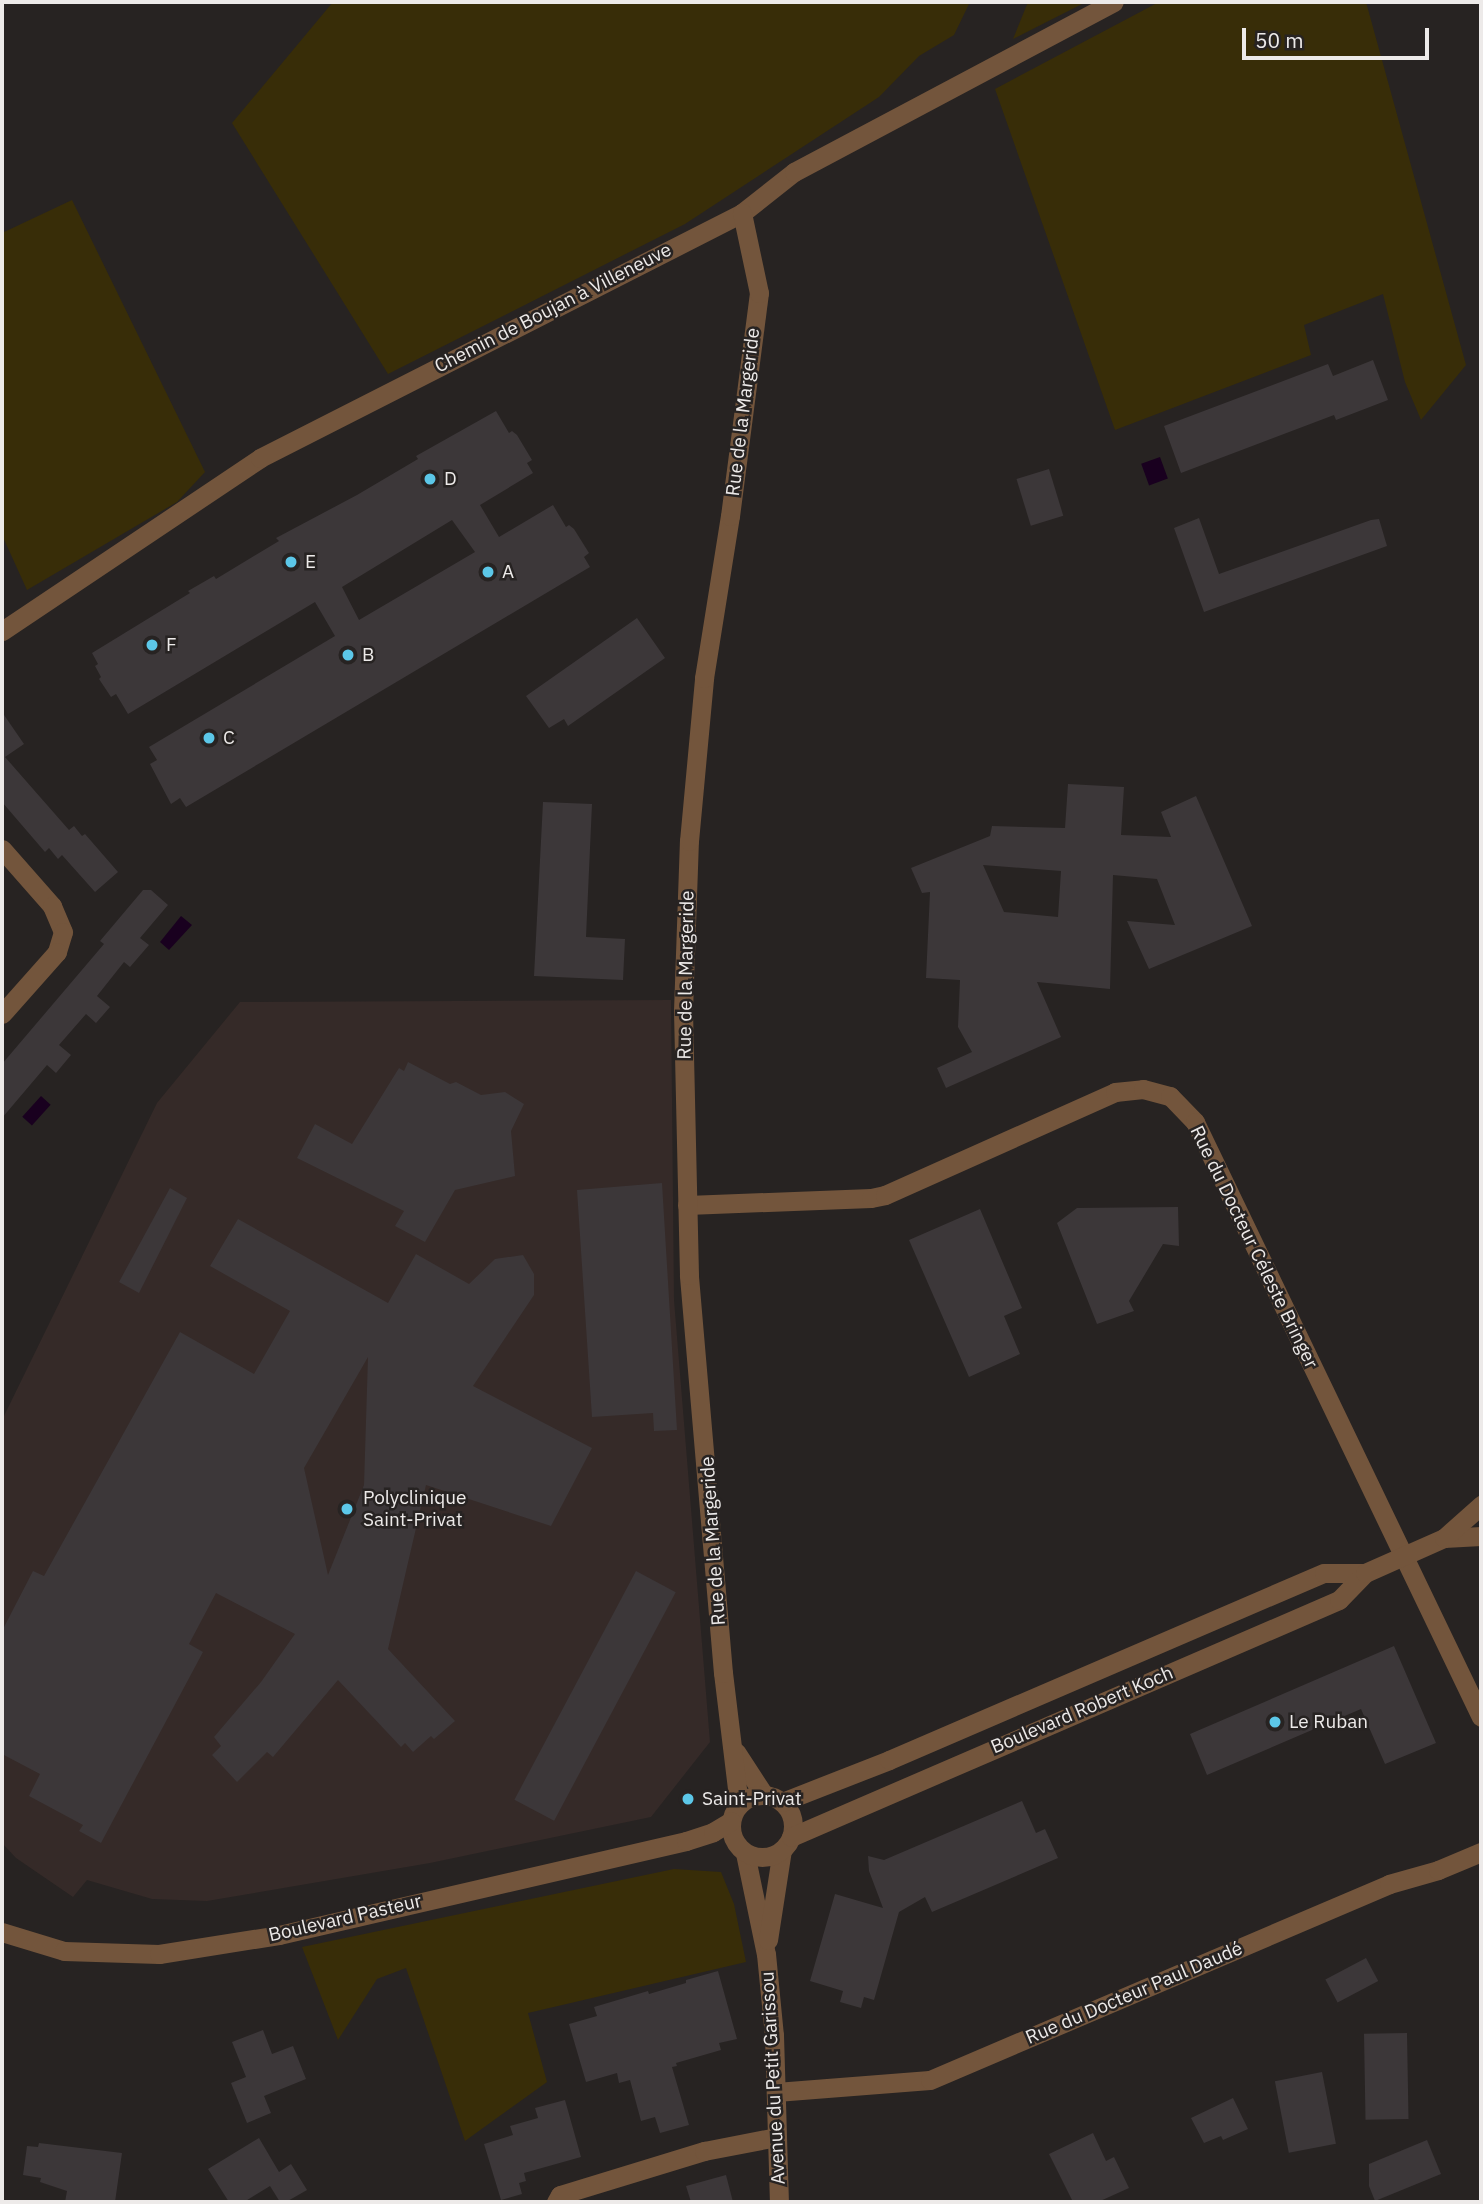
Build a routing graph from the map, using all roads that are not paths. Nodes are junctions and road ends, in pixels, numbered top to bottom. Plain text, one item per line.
1 (1114, 2) edge
2 (742, 213) junction
3 (2, 631) edge
4 (2, 849) edge
5 (2, 1014) edge
6 (687, 1205) junction
7 (1481, 1505) edge
8 (1481, 1536) edge
9 (1444, 1538) junction
10 (1404, 1556) junction
11 (1364, 1573) junction
12 (1481, 1717) edge
13 (731, 1742) junction
14 (773, 1799) junction
15 (735, 1813) junction
16 (686, 1841) junction
17 (787, 1843) junction
18 (741, 1849) junction
19 (1481, 1852) edge
20 (2, 1932) edge
21 (766, 1954) junction
22 (776, 2092) junction
23 (777, 2137) junction
24 (556, 2202) edge
25 (779, 2202) edge

1 - 2 street, Chemin de Boujan à Villeneuve
2 - 3 street, Chemin de Boujan à Villeneuve
2 - 6 street, Rue de la Margeride
4 - 5 street
6 - 10 street, Rue du Docteur Céleste Bringer
6 - 13 street, Rue de la Margeride
7 - 9 street, Boulevard Robert Koch
8 - 9 street, Boulevard Robert Koch
9 - 10 street, Boulevard Robert Koch
10 - 11 street, Boulevard Robert Koch
10 - 12 street, Rue du Docteur Céleste Bringer
11 - 14 street, Boulevard Robert Koch
11 - 17 street, Boulevard Robert Koch
13 - 14 street, Rue de la Margeride
13 - 15 street, Rue de la Margeride
14 - 15 street
14 - 17 street
15 - 16 street, Boulevard Pasteur
15 - 18 street
16 - 18 street, Boulevard Pasteur
16 - 20 street, Boulevard Pasteur
17 - 18 street
17 - 21 street, Avenue du Petit Garissou
18 - 21 street, Avenue du Petit Garissou
19 - 22 street, Rue du Docteur Paul Daudé
21 - 22 street, Avenue du Petit Garissou
22 - 23 street, Avenue du Petit Garissou
23 - 24 street
23 - 25 street, Avenue du Petit Garissou

